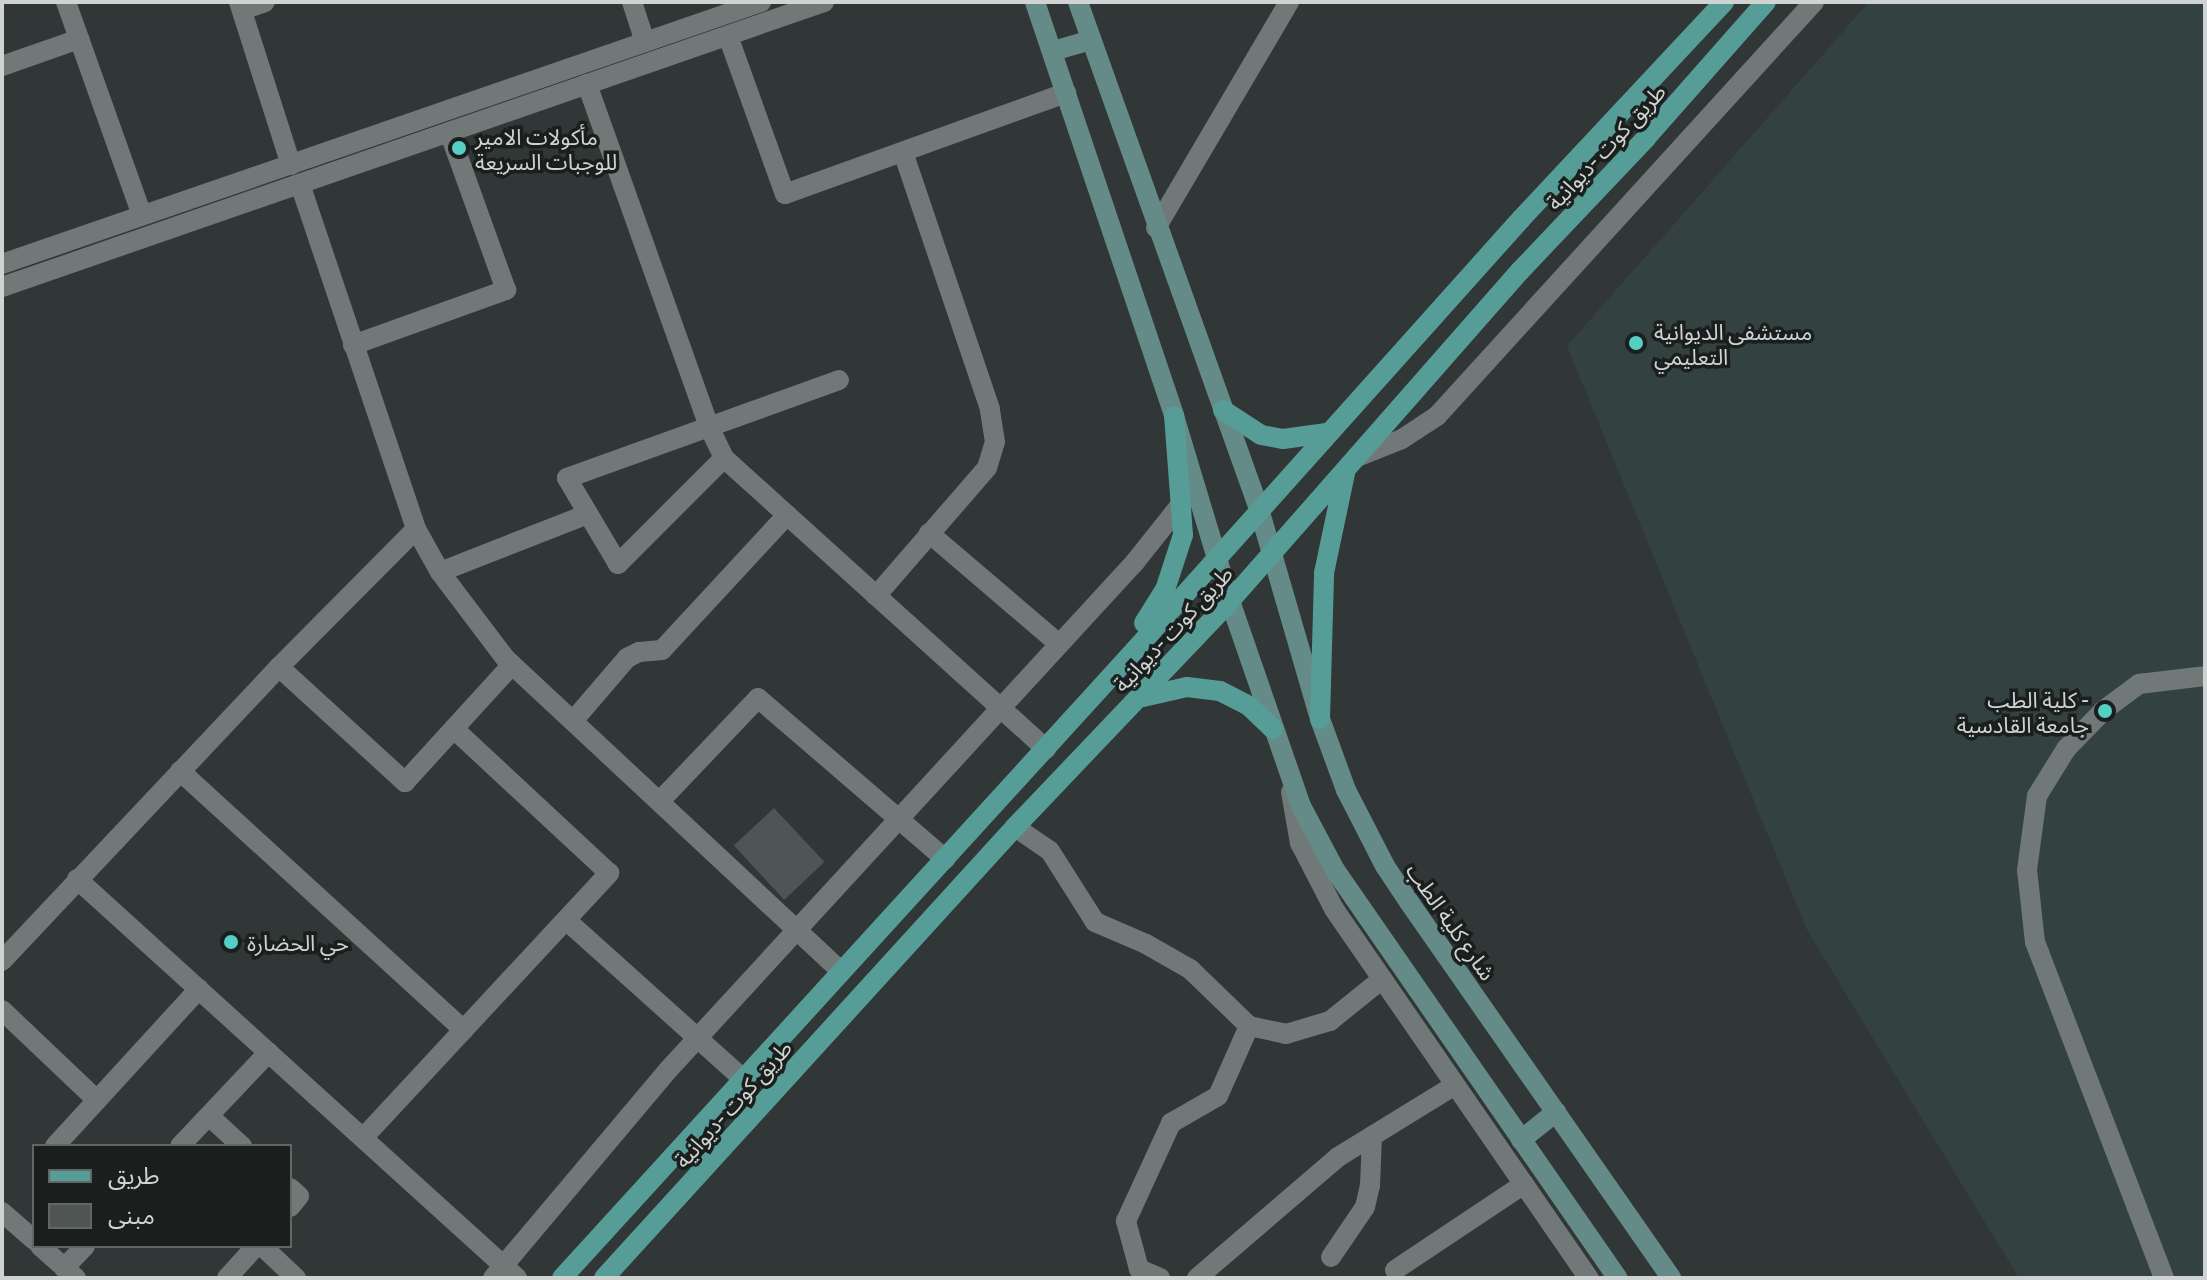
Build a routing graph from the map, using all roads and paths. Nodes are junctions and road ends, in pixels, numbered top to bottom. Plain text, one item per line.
1 (66, 2) edge
2 (265, 2) edge
3 (632, 2) edge
4 (761, 2) edge
5 (824, 2) edge
6 (1035, 2) edge
7 (1078, 2) edge
8 (1289, 2) edge
9 (1724, 2) edge
10 (1766, 2) edge
11 (1814, 2) edge
12 (241, 6) edge
13 (728, 36) junction
14 (79, 39) junction
15 (1091, 40) junction
16 (645, 42) junction
17 (1053, 51) junction
18 (2, 66) edge
19 (587, 84) junction
20 (1066, 93) junction
21 (449, 132) junction
22 (903, 152) junction
23 (291, 165) junction
24 (300, 184) junction
25 (142, 215) junction
26 (1156, 228) junction
27 (2, 264) edge
28 (2, 287) edge
29 (353, 345) junction
30 (839, 380) dead end
31 (1223, 410) junction
32 (1174, 416) junction
33 (709, 427) junction
34 (1327, 433) junction
35 (724, 458) junction
36 (1352, 464) junction
37 (1182, 503) junction
38 (1259, 509) junction
39 (588, 514) junction
40 (787, 515) junction
41 (416, 529) junction
42 (929, 533) junction
43 (1273, 553) junction
44 (1217, 556) junction
45 (440, 572) junction
46 (876, 596) junction
47 (1230, 601) junction
48 (1058, 643) junction
49 (1135, 650) junction
50 (512, 665) junction
51 (279, 667) junction
52 (2205, 676) edge
53 (1140, 699) junction
54 (998, 708) junction
55 (1320, 719) junction
56 (573, 721) junction
57 (454, 729) junction
58 (1273, 729) junction
59 (1046, 749) junction
60 (1287, 768) junction
61 (180, 771) junction
62 (660, 801) junction
63 (898, 818) junction
64 (1015, 827) junction
65 (945, 859) junction
66 (77, 879) junction
67 (566, 920) junction
68 (797, 929) junction
69 (2, 961) edge
70 (841, 971) junction
71 (1382, 979) junction
72 (199, 989) junction
73 (2, 1010) edge
74 (1249, 1026) junction
75 (464, 1030) junction
76 (697, 1039) junction
77 (269, 1052) junction
78 (743, 1079) junction
79 (1455, 1085) junction
80 (97, 1100) junction
81 (1556, 1112) junction
82 (209, 1116) junction
83 (1372, 1136) junction
84 (363, 1138) junction
85 (1521, 1140) junction
86 (57, 1144) edge
87 (182, 1144) edge
88 (240, 1144) edge
89 (1524, 1184) junction
90 (292, 1190) edge
91 (292, 1205) edge
92 (2, 1213) edge
93 (32, 1238) edge
94 (42, 1248) edge
95 (84, 1248) edge
96 (257, 1248) edge
97 (261, 1248) edge
98 (1597, 1249) junction
99 (1331, 1257) dead end
100 (1395, 1270) dead end
101 (70, 1273) edge
102 (505, 1274) edge
103 (1579, 1274) edge
104 (227, 1278) edge
105 (296, 1278) edge
106 (562, 1278) edge
107 (604, 1278) edge
108 (1160, 1278) edge
109 (1197, 1278) edge
110 (1617, 1278) edge
111 (1671, 1278) edge
112 (2164, 1278) edge

1 - 14 street
2 - 12 street
3 - 16 street
4 - 16 street
5 - 13 street
6 - 17 main road
7 - 15 main road, شارع كلية الطب
8 - 26 street
9 - 34 main road, طريق كوت -ديوانية
10 - 36 main road, طريق كوت -ديوانية
11 - 36 street
12 - 23 street
13 - 19 street
13 - 22 street
14 - 18 street
14 - 25 street
15 - 17 main road
15 - 26 main road, شارع كلية الطب
16 - 23 street
17 - 20 main road
19 - 21 street
19 - 33 street
20 - 22 street
20 - 32 main road
21 - 24 street
21 - 29 street
22 - 42 street
23 - 25 street
24 - 28 street
24 - 29 street
25 - 27 street
26 - 31 main road, شارع كلية الطب
29 - 41 street
30 - 33 street
31 - 34 main road
31 - 38 main road, شارع كلية الطب
32 - 37 main road
32 - 44 main road
33 - 35 street
33 - 39 street
34 - 38 main road, طريق كوت -ديوانية
35 - 39 street
35 - 40 street
36 - 43 main road, طريق كوت -ديوانية
36 - 55 main road
37 - 48 street
37 - 49 main road
38 - 43 main road, شارع كلية الطب
38 - 44 main road, طريق كوت -ديوانية
39 - 45 street
40 - 46 street
40 - 56 street
41 - 45 street
41 - 51 street
42 - 46 street
42 - 48 street
43 - 47 main road, طريق كوت -ديوانية
43 - 55 main road, شارع كلية الطب
44 - 47 main road
44 - 49 main road, طريق كوت -ديوانية
45 - 50 street
46 - 54 street
47 - 53 main road, طريق كوت -ديوانية
47 - 58 main road
48 - 54 street
49 - 59 main road, طريق كوت -ديوانية
50 - 56 street
50 - 57 street
51 - 57 street
51 - 61 street
52 - 112 street
53 - 58 main road
53 - 64 main road, طريق كوت -ديوانية
54 - 59 street
54 - 63 street
55 - 81 main road, شارع كلية الطب
56 - 62 street
57 - 67 street
58 - 60 main road
59 - 65 main road, طريق كوت -ديوانية
60 - 71 street
60 - 85 main road
61 - 66 street
61 - 75 street
62 - 63 street
62 - 68 street
63 - 65 street
63 - 68 street
64 - 74 street
64 - 107 main road, طريق كوت -ديوانية
65 - 70 main road, طريق كوت -ديوانية
66 - 69 street
66 - 72 street
67 - 75 street
67 - 76 street
68 - 70 street
68 - 76 street
70 - 78 main road, طريق كوت -ديوانية
71 - 74 street
71 - 79 street
72 - 77 street
72 - 80 street
73 - 80 street
74 - 108 street
75 - 84 street
76 - 78 street
76 - 102 street
77 - 82 street
77 - 84 street
78 - 106 main road, طريق كوت -ديوانية
79 - 83 street
79 - 89 street
80 - 86 street
81 - 85 main road
81 - 111 main road, شارع كلية الطب
82 - 87 street
82 - 88 street
83 - 99 street
83 - 109 street
84 - 102 street
85 - 98 main road
89 - 100 street
89 - 103 street
90 - 91 street
92 - 93 street
94 - 101 street
95 - 101 street
96 - 104 street
97 - 105 street
98 - 103 street
98 - 110 main road

